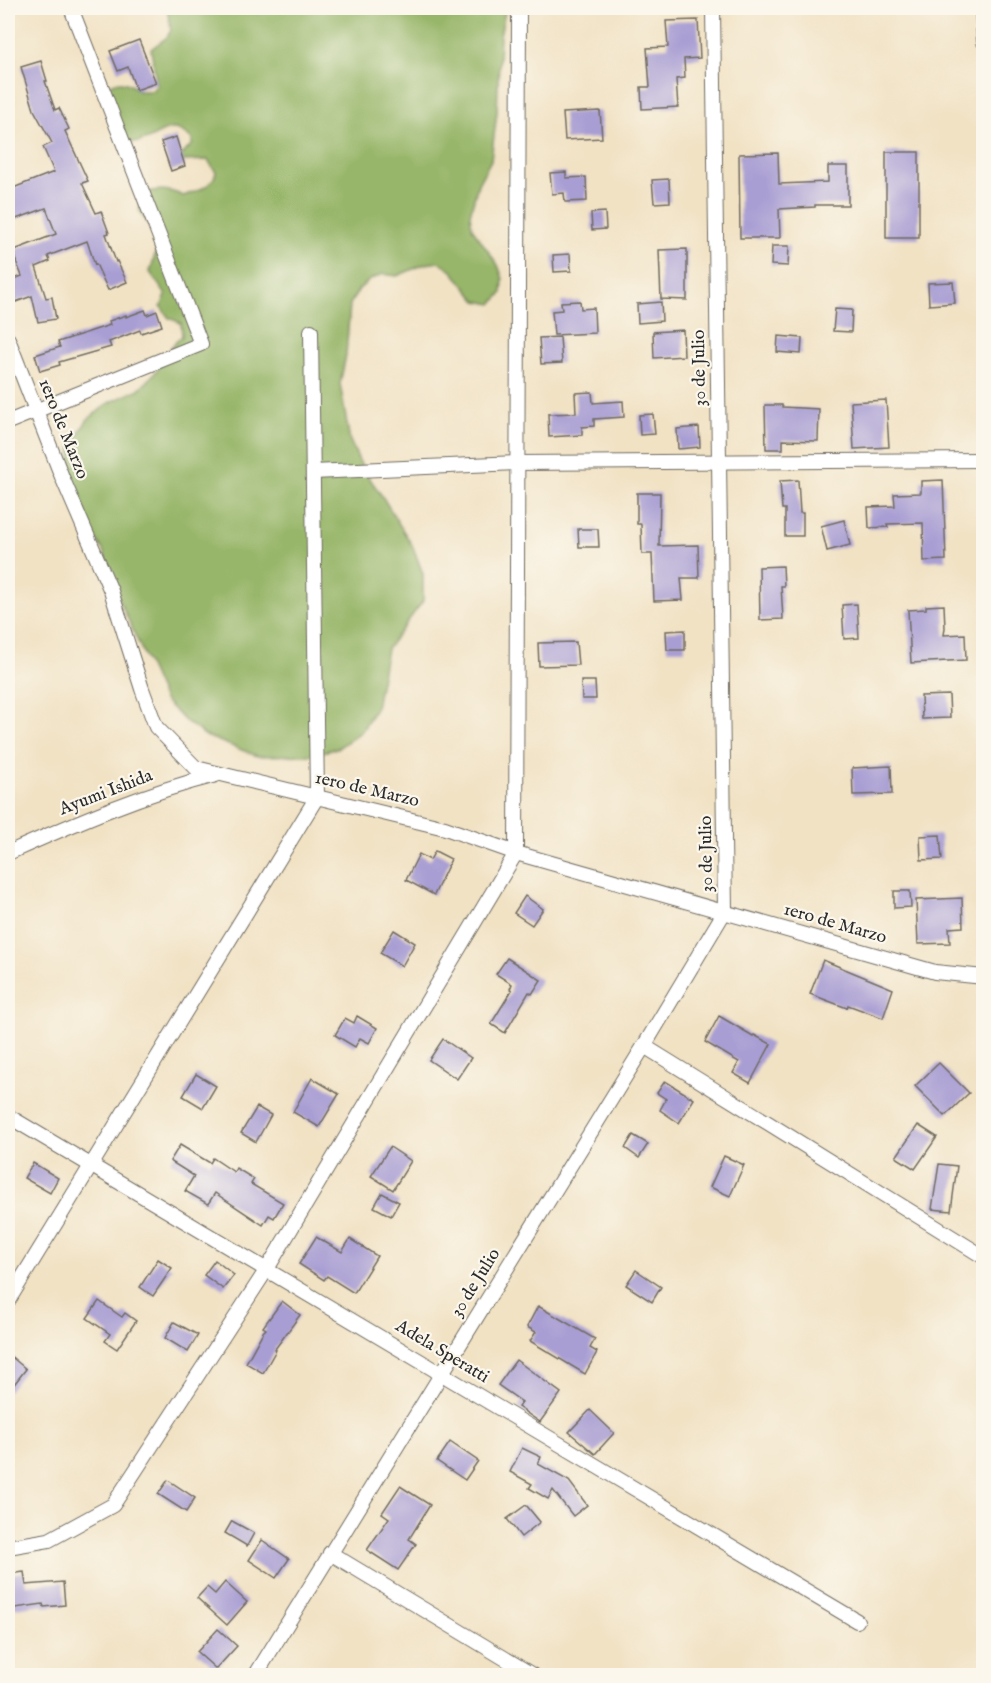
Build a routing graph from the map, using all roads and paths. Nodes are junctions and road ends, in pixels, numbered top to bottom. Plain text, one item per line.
1 (71, 8) edge
2 (519, 8) edge
3 (713, 8) edge
4 (982, 8) edge
5 (984, 42) edge
6 (311, 331) dead end
7 (8, 339) edge
8 (36, 410) junction
9 (8, 422) edge
10 (984, 460) edge
11 (518, 463) junction
12 (719, 463) junction
13 (313, 472) junction
14 (220, 774) junction
15 (317, 797) junction
16 (8, 853) edge
17 (516, 853) junction
18 (725, 911) junction
19 (984, 978) edge
20 (644, 1046) junction
21 (8, 1116) edge
22 (91, 1165) junction
23 (984, 1257) edge
24 (267, 1269) junction
25 (8, 1301) edge
26 (441, 1373) junction
27 (8, 1547) edge
28 (330, 1553) junction
29 (857, 1621) dead end
30 (255, 1676) edge
31 (534, 1676) edge

1 - 8 street
2 - 11 street
3 - 12 street, 30 de Julio
4 - 5 street
6 - 13 street
7 - 8 street, 1ero de Marzo
8 - 9 street
8 - 14 street, 1ero de Marzo
10 - 12 street
11 - 12 street
11 - 13 street
11 - 17 street
12 - 18 street, 30 de Julio
13 - 15 street
14 - 15 street, 1ero de Marzo
14 - 16 street, Ayumi Ishida
15 - 17 street, 1ero de Marzo
15 - 22 street
17 - 18 street, 1ero de Marzo
17 - 24 street
18 - 19 street, 1ero de Marzo
18 - 20 street, 30 de Julio
20 - 23 street
20 - 26 street, 30 de Julio
21 - 22 street, Adela Speratti
22 - 24 street, Adela Speratti
22 - 25 street
24 - 26 street, Adela Speratti
24 - 27 street
26 - 28 street, 30 de Julio
26 - 29 street, Adela Speratti
28 - 30 street, 30 de Julio
28 - 31 street

